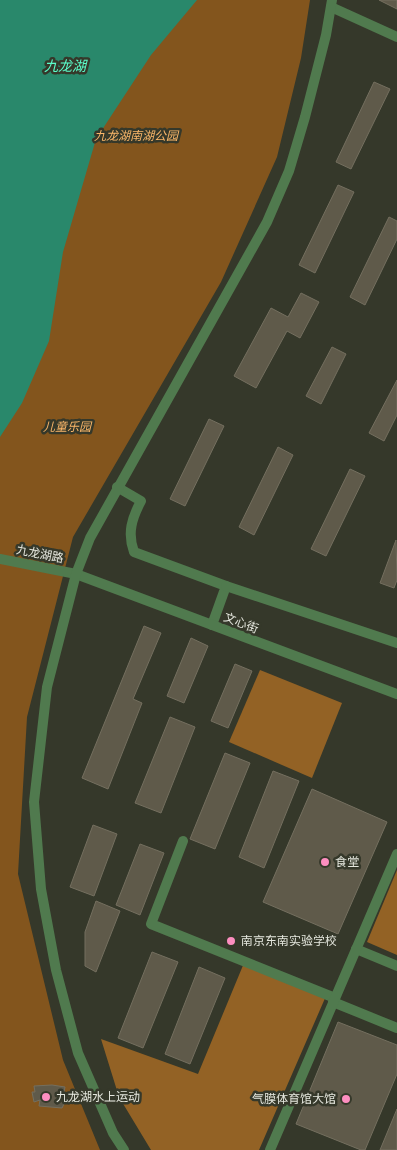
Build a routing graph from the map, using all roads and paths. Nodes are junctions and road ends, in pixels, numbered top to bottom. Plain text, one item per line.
1 (332, 3) edge
2 (397, 37) edge
3 (117, 487) junction
4 (0, 559) edge
5 (76, 574) junction
6 (226, 586) junction
7 (212, 625) junction
8 (397, 643) edge
9 (397, 694) edge
10 (182, 841) dead end
11 (397, 854) edge
12 (356, 949) junction
13 (397, 966) edge
14 (334, 1000) junction
15 (397, 1028) edge
16 (124, 1150) edge
17 (270, 1150) edge

1 - 2 street
1 - 3 street
3 - 5 street
3 - 6 street
4 - 5 street, 九龙湖路
5 - 7 street, 文心街
5 - 16 street
6 - 7 street
6 - 8 street
7 - 9 street, 文心街
10 - 14 street
11 - 12 street
12 - 13 street
12 - 14 street
14 - 15 street
14 - 17 street

